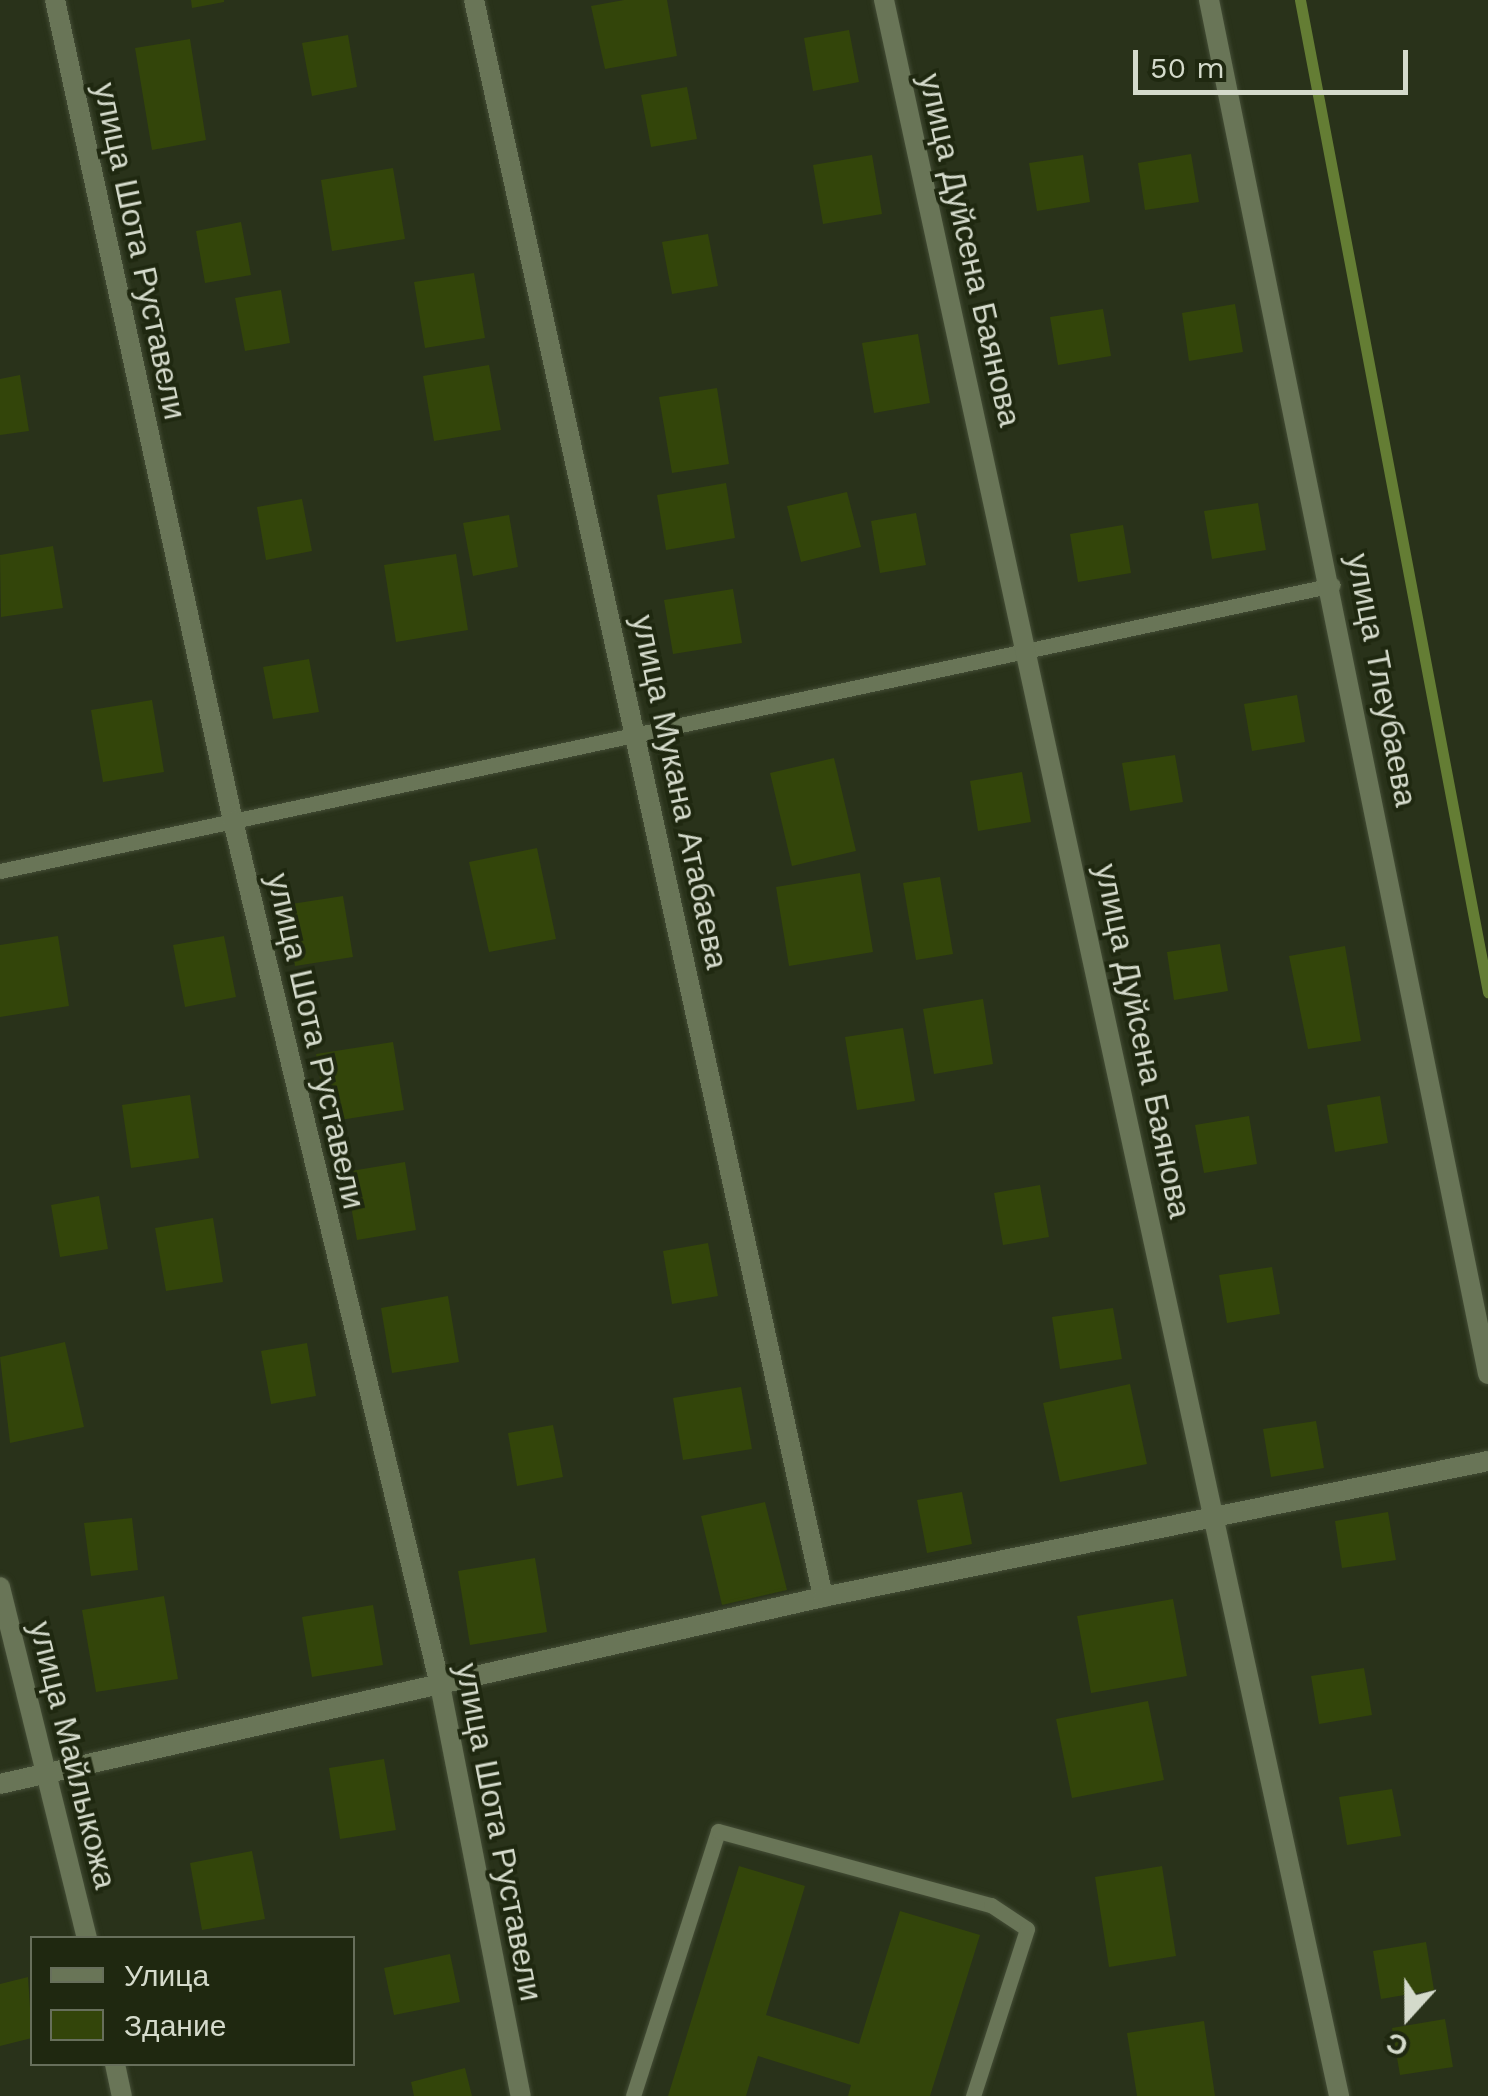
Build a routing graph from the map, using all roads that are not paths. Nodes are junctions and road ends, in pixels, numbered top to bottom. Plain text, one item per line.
1 (55, 0) edge
2 (474, 0) edge
3 (884, 0) edge
4 (1209, 0) edge
5 (1333, 585) junction
6 (1029, 650) junction
7 (636, 729) junction
8 (233, 822) junction
9 (0, 871) edge
10 (1488, 1374) edge
11 (1488, 1461) edge
12 (1214, 1518) junction
13 (0, 1587) edge
14 (823, 1597) junction
15 (440, 1684) junction
16 (50, 1772) junction
17 (0, 1784) edge
18 (87, 1936) edge
19 (115, 2066) edge
20 (122, 2096) edge
21 (521, 2096) edge
22 (633, 2096) edge
23 (973, 2096) edge
24 (1339, 2096) edge

1 - 8 street, улица Шота Руставели
2 - 7 street, улица Мукана Атабаева
3 - 6 street, улица Дуйсена Баянова
4 - 5 street, улица Тлеубаева
5 - 6 lane
5 - 10 street, улица Тлеубаева
6 - 7 lane
6 - 12 street, улица Дуйсена Баянова
7 - 8 lane
7 - 14 street, улица Мукана Атабаева
8 - 9 lane
8 - 15 street, улица Шота Руставели
11 - 12 street
12 - 14 street
12 - 24 street, улица Дуйсена Баянова
13 - 16 street, улица Майлыкожа
14 - 15 street
15 - 16 street
15 - 21 street, улица Шота Руставели
16 - 17 street
16 - 18 street, улица Майлыкожа
19 - 20 street
22 - 23 lane

